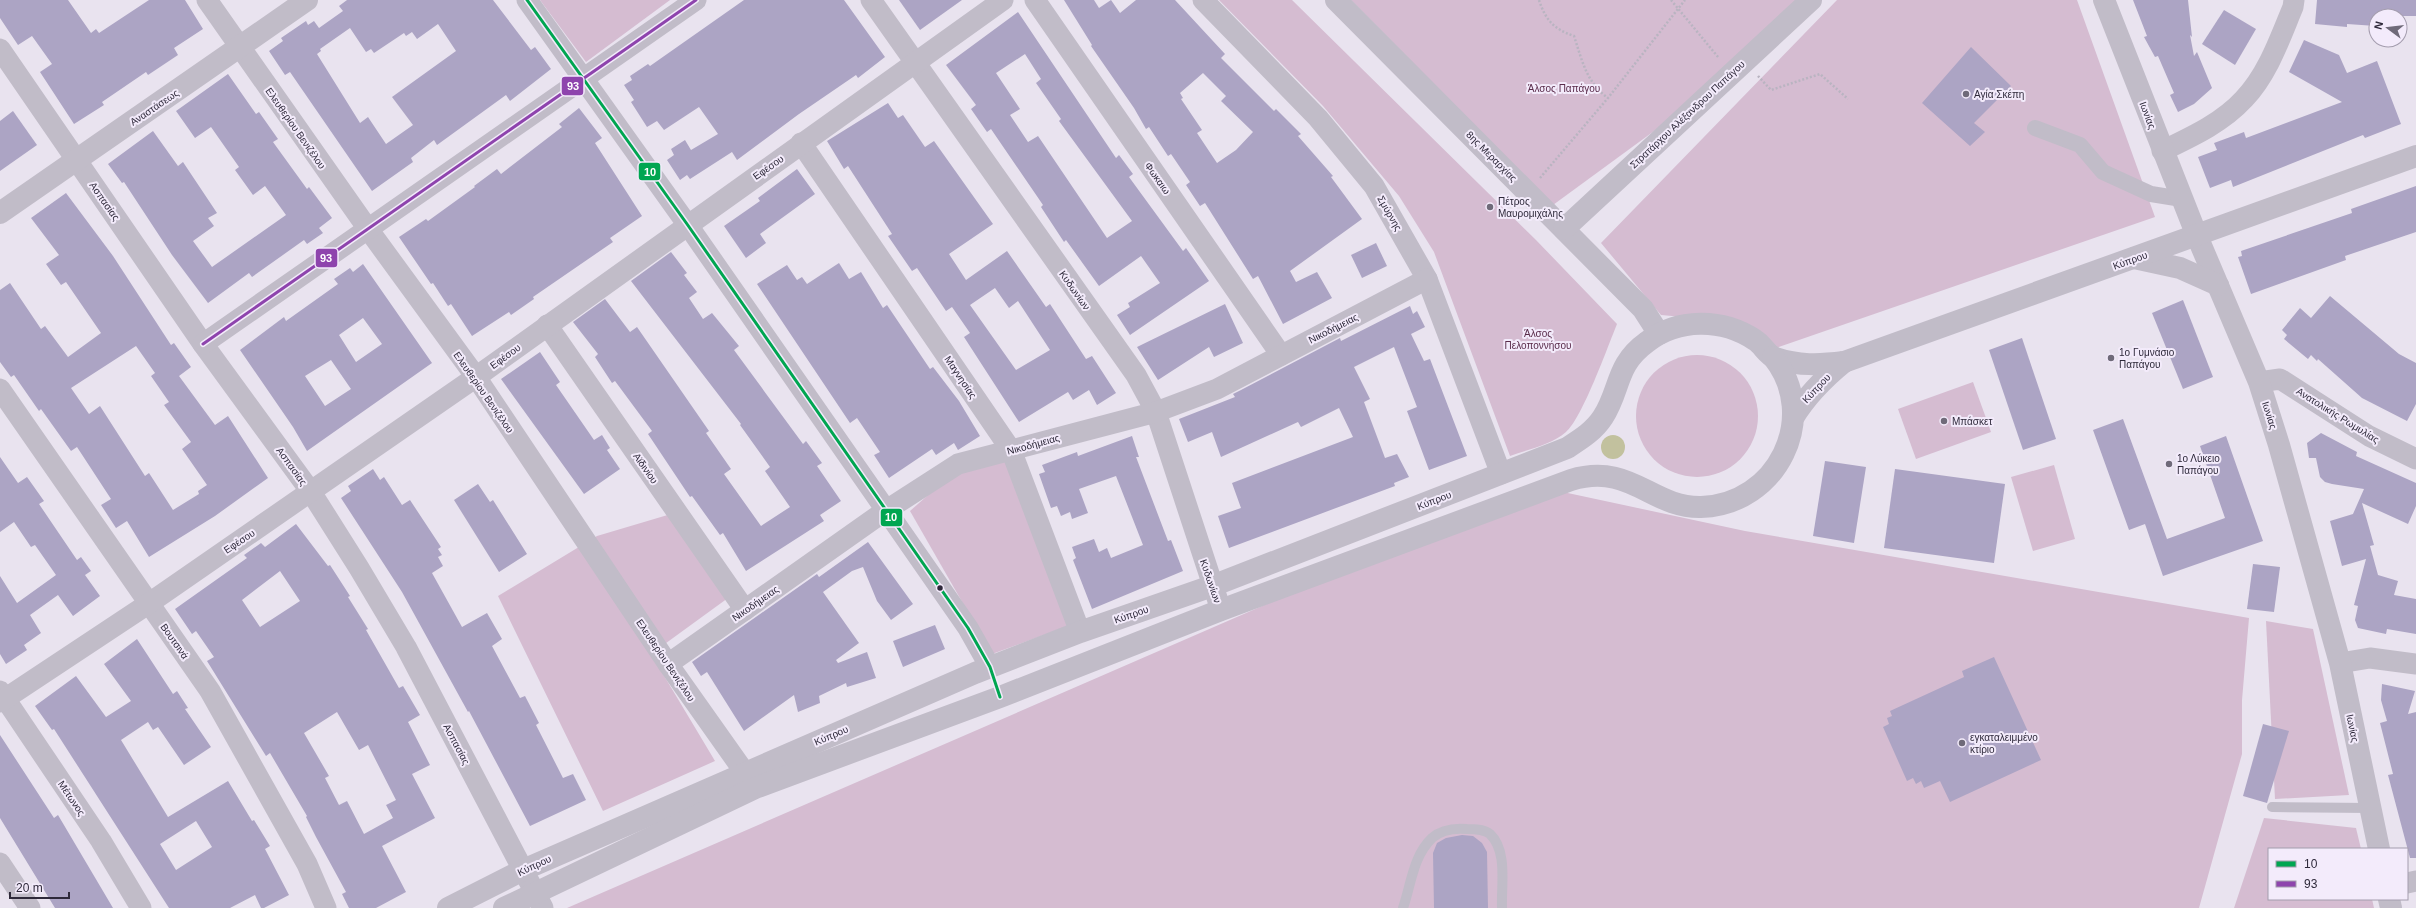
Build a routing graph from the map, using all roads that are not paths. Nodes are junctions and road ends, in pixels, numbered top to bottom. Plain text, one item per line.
1 (207, 0) edge
2 (307, 0) edge
3 (527, 0) edge
4 (696, 0) edge
5 (871, 0) edge
6 (1003, 0) edge
7 (1035, 0) edge
8 (1203, 0) edge
9 (1336, 0) edge
10 (1811, 0) edge
11 (2104, 0) edge
12 (2294, 0) edge
13 (241, 48) junction
14 (0, 49) edge
15 (913, 62) junction
16 (583, 79) junction
17 (2035, 128) dead end
18 (801, 143) junction
19 (2162, 151) junction
20 (2416, 156) edge
21 (76, 160) junction
22 (2182, 199) junction
23 (0, 213) edge
24 (687, 224) junction
25 (368, 230) junction
26 (1564, 230) junction
27 (2197, 236) junction
28 (2134, 258) junction
29 (1428, 279) junction
30 (2218, 285) junction
31 (548, 326) junction
32 (1658, 334) junction
33 (203, 344) junction
34 (1280, 355) junction
35 (1773, 357) junction
36 (1844, 362) junction
37 (476, 377) junction
38 (2259, 382) junction
39 (0, 389) edge
40 (1156, 412) junction
41 (1793, 418) junction
42 (1011, 450) junction
43 (2416, 459) edge
44 (1501, 474) junction
45 (311, 492) junction
46 (885, 511) junction
47 (1212, 586) junction
48 (148, 604) junction
49 (745, 610) junction
50 (1221, 610) junction
51 (1080, 632) junction
52 (2340, 663) junction
53 (668, 664) junction
54 (2416, 664) edge
55 (990, 667) junction
56 (1000, 696) junction
57 (2, 697) edge
58 (749, 780) junction
59 (2272, 807) dead end
60 (2370, 808) junction
61 (2379, 848) edge
62 (0, 863) edge
63 (523, 870) junction
64 (538, 900) edge
65 (30, 908) edge
66 (141, 908) edge
67 (326, 908) edge
68 (448, 908) edge
69 (504, 908) edge
70 (1403, 908) edge
71 (1502, 908) edge

1 - 13 street, Ελευθερίου Βενιζέλου
2 - 13 street, Αναστάσεως
3 - 16 street
4 - 16 street
5 - 15 street, Κυδωνίων
6 - 15 street, Εφέσου
7 - 34 street, Φωκαιω
8 - 29 street, Σμύρνης
9 - 26 street, 8ης Μεραρχίας
10 - 26 street, Στρατάρχου Αλέξανδρου Παπάγου
11 - 19 street, Ιωνίας
12 - 19 street
13 - 21 street, Αναστάσεως
13 - 25 street, Ελευθερίου Βενιζέλου
14 - 21 street, Ασπασίας
15 - 18 street, Εφέσου
15 - 40 street, Κυδωνίων
16 - 24 street
16 - 25 street
17 - 22 street
18 - 24 street, Εφέσου
18 - 42 street, Μαγνησίας
19 - 22 street, Ιωνίας
20 - 27 street, Κύπρου
21 - 23 street, Αναστάσεως
21 - 33 street, Ασπασίας
22 - 27 street, Ιωνίας
24 - 31 street, Εφέσου
24 - 46 street
25 - 33 street
25 - 37 street, Ελευθερίου Βενιζέλου
26 - 32 street, 8ης Μεραρχίας
27 - 28 street, Κύπρου
27 - 30 street, Ιωνίας
28 - 30 street
28 - 36 street, Κύπρου
29 - 34 street, Νικοδήμειας
29 - 44 street, Σμύρνης
30 - 38 street, Ιωνίας
31 - 37 street, Εφέσου
31 - 49 street, Αϊδινίου
32 - 35 street, Κύπρου
32 - 44 street, Κύπρου
33 - 45 street, Ασπασίας
34 - 40 street, Νικοδήμειας
35 - 36 street, Κύπρου
35 - 41 street, Κύπρου
36 - 41 street, Κύπρου
37 - 45 street, Εφέσου
37 - 53 street, Ελευθερίου Βενιζέλου
38 - 43 street, Ανατολικής Ρωμυλίας
38 - 52 street, Ιωνίας
39 - 48 street, Βουτσινά
40 - 42 street, Νικοδήμειας
40 - 47 street, Κυδωνίων
41 - 50 street, Κύπρου
42 - 46 street, Νικοδήμειας
42 - 51 street, Μαγνησίας
44 - 47 street, Κύπρου
45 - 48 street, Εφέσου
45 - 63 street, Ασπασίας
46 - 49 street, Νικοδήμειας
46 - 55 street
47 - 50 street, Κυδωνίων
47 - 51 street, Κύπρου
48 - 57 street, Εφέσου
48 - 67 street, Βουτσινά
49 - 53 street, Νικοδήμειας
50 - 56 street, Κύπρου
51 - 55 street, Κύπρου
52 - 54 street
52 - 60 street, Ιωνίας
53 - 58 street, Ελευθερίου Βενιζέλου
55 - 56 street
55 - 58 street, Κύπρου
56 - 58 street, Κύπρου
57 - 66 street, Μέτωνος
58 - 63 street, Κύπρου
58 - 64 street, Κύπρου
59 - 60 lane
60 - 61 street, Ιωνίας
62 - 65 street
63 - 64 street, Ασπασίας
63 - 68 street, Κύπρου
64 - 69 street, Κύπρου
70 - 71 lane

